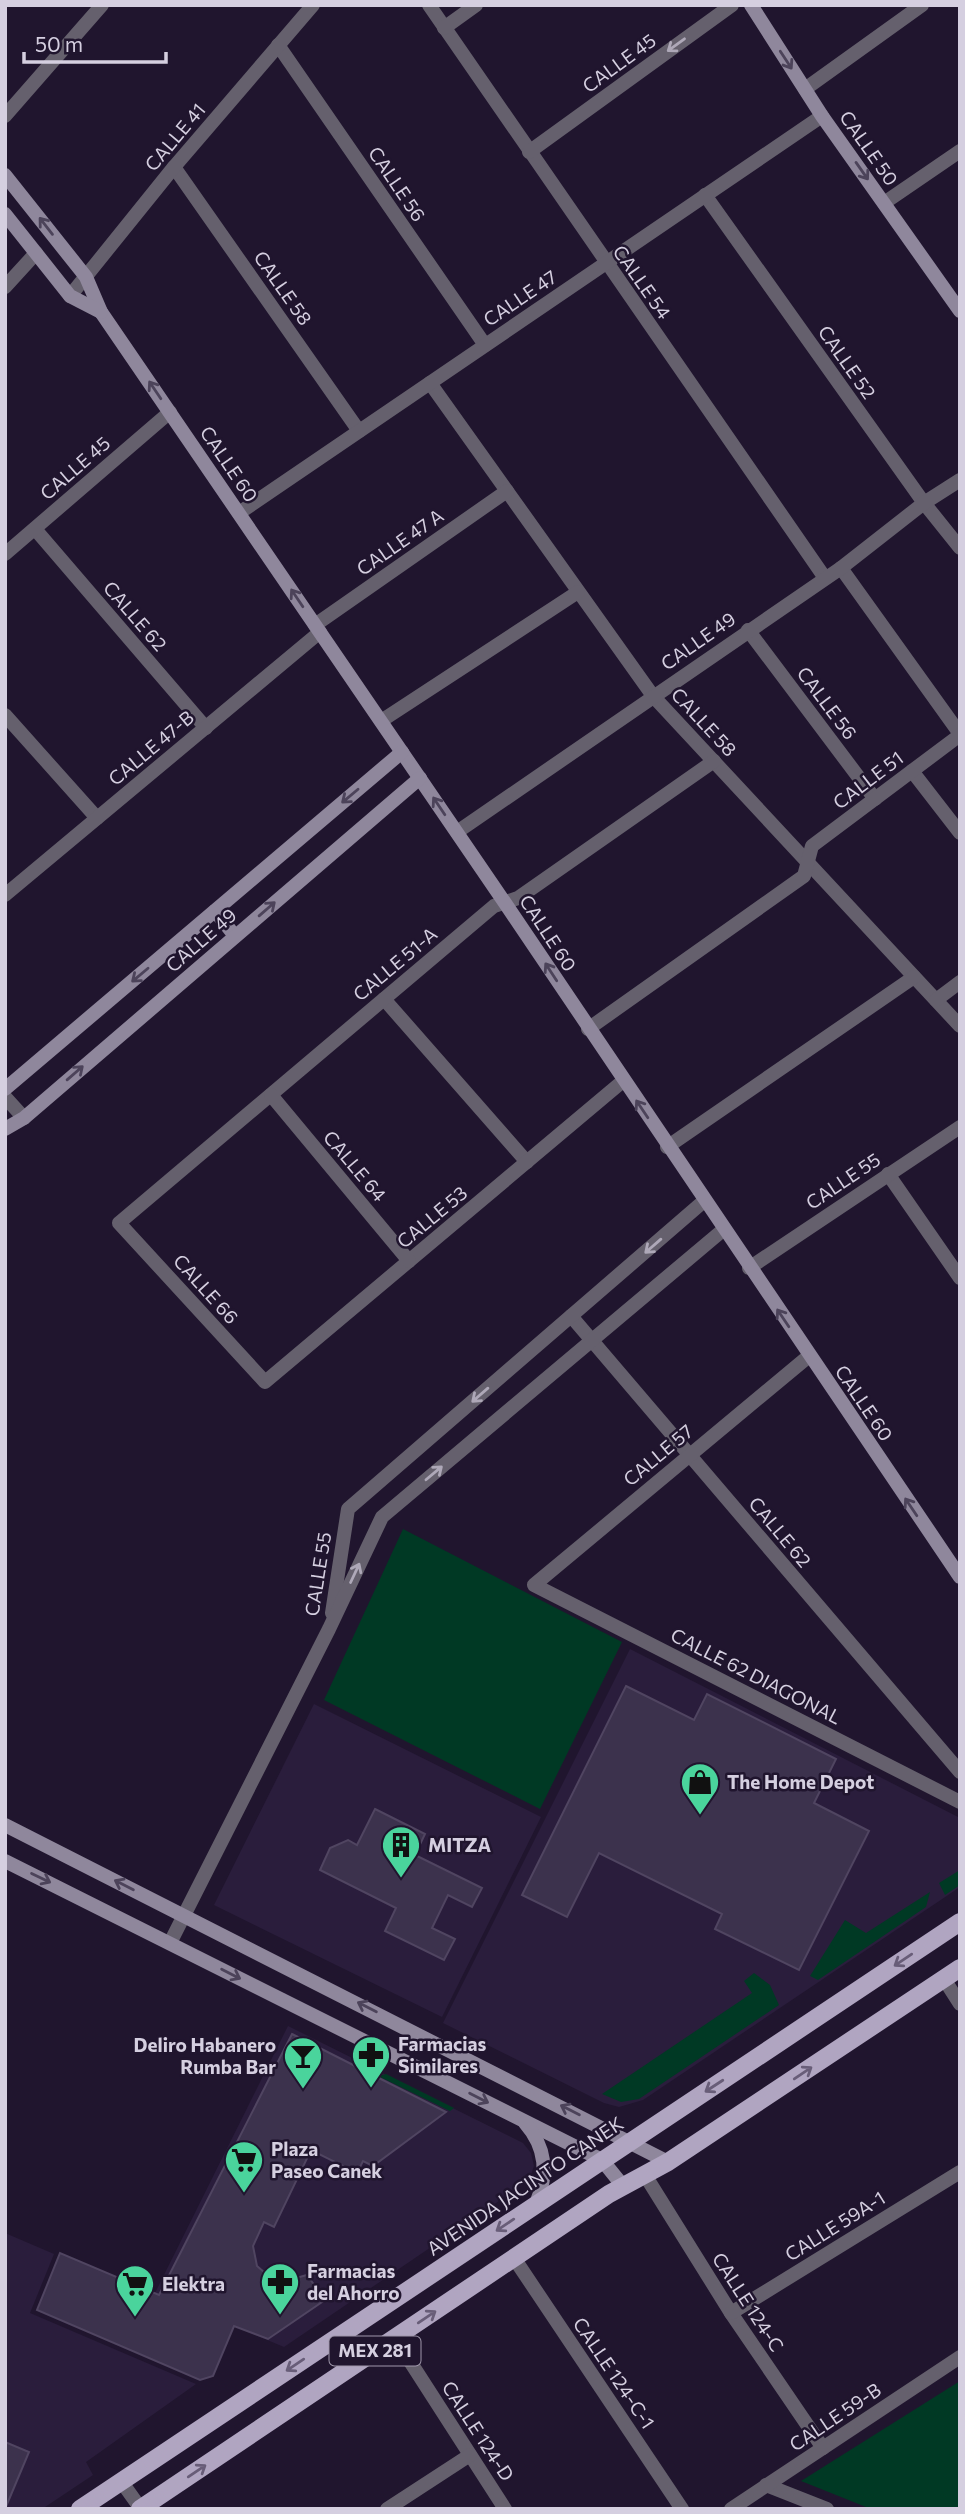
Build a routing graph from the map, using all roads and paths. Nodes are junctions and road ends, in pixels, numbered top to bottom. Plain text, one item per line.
1 (102, 5) edge
2 (313, 5) edge
3 (429, 5) edge
4 (476, 5) edge
5 (732, 5) edge
6 (751, 5) edge
7 (922, 5) edge
8 (444, 28) junction
9 (278, 45) junction
10 (805, 89) junction
11 (5, 116) edge
12 (822, 116) junction
13 (960, 151) edge
14 (529, 152) junction
15 (174, 166) junction
16 (5, 175) edge
17 (705, 195) junction
18 (884, 203) junction
19 (5, 214) edge
20 (36, 253) junction
21 (605, 263) junction
22 (86, 277) junction
23 (5, 287) edge
24 (70, 296) junction
25 (960, 311) edge
26 (101, 312) junction
27 (485, 345) junction
28 (430, 383) junction
29 (170, 412) junction
30 (359, 431) junction
31 (960, 480) edge
32 (507, 491) junction
33 (924, 503) junction
34 (239, 513) junction
35 (35, 528) junction
36 (960, 548) edge
37 (5, 554) edge
38 (841, 568) junction
39 (825, 578) junction
40 (578, 592) junction
41 (318, 628) junction
42 (748, 630) junction
43 (653, 695) junction
44 (5, 715) edge
45 (381, 721) junction
46 (206, 728) junction
47 (960, 735) edge
48 (402, 751) junction
49 (714, 761) junction
50 (912, 771) junction
51 (420, 778) junction
52 (875, 799) junction
53 (97, 818) junction
54 (457, 832) junction
55 (960, 832) edge
56 (808, 862) junction
57 (5, 895) edge
58 (506, 902) junction
59 (215, 911) junction
60 (235, 936) junction
61 (914, 976) junction
62 (960, 982) edge
63 (384, 999) junction
64 (936, 1000) junction
65 (960, 1026) edge
66 (588, 1029) junction
67 (623, 1081) junction
68 (5, 1089) edge
69 (271, 1095) junction
70 (5, 1097) edge
71 (24, 1118) junction
72 (960, 1127) edge
73 (5, 1129) edge
74 (667, 1147) junction
75 (527, 1162) junction
76 (888, 1174) junction
77 (704, 1201) junction
78 (119, 1223) joint
79 (723, 1230) junction
80 (409, 1261) junction
81 (749, 1268) junction
82 (960, 1278) edge
83 (572, 1316) junction
84 (592, 1340) junction
85 (809, 1356) junction
86 (265, 1382) joint
87 (689, 1454) junction
88 (960, 1577) edge
89 (534, 1585) joint
90 (329, 1629) junction
91 (960, 1772) edge
92 (960, 1802) edge
93 (5, 1825) edge
94 (5, 1861) edge
95 (185, 1916) junction
96 (960, 1922) edge
97 (170, 1943) junction
98 (960, 1968) edge
99 (944, 1979) junction
100 (960, 2004) edge
101 (522, 2119) junction
102 (631, 2140) junction
103 (602, 2160) junction
104 (668, 2162) junction
105 (960, 2172) edge
106 (645, 2175) junction
107 (623, 2186) junction
108 (536, 2204) junction
109 (514, 2258) junction
110 (731, 2313) junction
111 (395, 2338) junction
112 (960, 2357) edge
113 (823, 2448) junction
114 (470, 2455) junction
115 (121, 2481) junction
116 (766, 2485) junction
117 (80, 2509) edge
118 (141, 2509) edge
119 (387, 2509) edge
120 (505, 2509) edge
121 (682, 2509) edge
122 (731, 2509) edge
123 (827, 2509) edge

1 - 11 street
2 - 9 street, CALLE 41
3 - 8 street, CALLE 54
4 - 8 street
5 -> 14 street, CALLE 45
6 -> 10 street, CALLE 50
7 - 10 street
8 - 14 street, CALLE 54
9 - 15 street, CALLE 41
9 - 27 street, CALLE 56
10 - 12 street, CALLE 50
12 - 17 street, CALLE 47
12 -> 18 street, CALLE 50
13 - 18 street
14 - 21 street, CALLE 54
15 - 22 street, CALLE 41
15 - 30 street, CALLE 58
22 -> 16 street, CALLE 60
17 - 21 street, CALLE 47
17 - 33 street, CALLE 52
18 - 25 street, CALLE 50
19 - 20 street, CALLE 60
20 - 23 street
20 - 24 street, CALLE 60
21 - 27 street, CALLE 47
21 - 39 street, CALLE 54
22 - 24 street, CALLE 41
22 - 26 street, CALLE 60
24 - 26 street, CALLE 60
29 -> 26 street, CALLE 60
27 - 28 street, CALLE 47
28 - 30 street, CALLE 47
28 - 32 street, CALLE 58
29 - 34 street, CALLE 60
29 - 35 street, CALLE 45
30 - 34 street, CALLE 47
31 - 33 street, CALLE 49
32 - 40 street, CALLE 58
32 - 41 street, CALLE 47 A
33 - 36 street, CALLE 52
33 - 38 street, CALLE 49
41 -> 34 street, CALLE 60
35 - 37 street, CALLE 45
35 - 46 street, CALLE 62
38 - 39 street, CALLE 49
38 - 47 street
39 - 42 street, CALLE 49
40 - 43 street, CALLE 58
40 - 45 street
41 - 45 street, CALLE 60
41 - 46 street, CALLE 47-B
42 - 43 street, CALLE 49
42 - 52 street, CALLE 56
43 - 49 street, CALLE 58
43 - 54 street, CALLE 49
44 - 53 street
45 - 48 street, CALLE 60
46 - 53 street, CALLE 47-B
47 - 50 street, CALLE 51
48 - 51 street, CALLE 60
48 -> 59 street, CALLE 49
49 - 56 street, CALLE 58
49 - 58 street, CALLE 51-A
50 - 52 street, CALLE 51
50 - 55 street
54 -> 51 street, CALLE 60
60 -> 51 street, CALLE 49
52 - 56 street, CALLE 51
53 - 57 street, CALLE 47-B
54 - 58 street, CALLE 60
56 - 61 street, CALLE 58
56 - 66 street
58 - 63 street, CALLE 51-A
66 -> 58 street, CALLE 60
59 - 60 street
59 -> 68 street, CALLE 49
71 -> 60 street, CALLE 49
61 - 64 street, CALLE 58
61 - 74 street
62 - 64 street
63 - 69 street, CALLE 51-A
63 - 75 street
64 - 65 street, CALLE 58
66 - 67 street, CALLE 60
74 -> 67 street, CALLE 60
67 - 75 street, CALLE 53
69 - 78 street, CALLE 51-A
69 - 80 street, CALLE 64
70 - 71 street
71 - 73 street, CALLE 49
72 - 76 street, CALLE 55
74 - 77 street, CALLE 60
75 - 80 street, CALLE 53
76 - 81 street, CALLE 55
76 - 82 street
77 - 79 street, CALLE 60
77 -> 83 street, CALLE 55
78 - 86 street, CALLE 66
79 - 81 street, CALLE 60
79 - 84 street, CALLE 55
80 - 86 street, CALLE 53
85 -> 81 street, CALLE 60
83 - 84 street, CALLE 62
83 -> 90 street, CALLE 55
84 - 87 street, CALLE 62
90 -> 84 street, CALLE 55
85 - 87 street, CALLE 57
88 -> 85 street, CALLE 60
87 - 89 street, CALLE 57
87 - 91 street, CALLE 62
89 - 92 street, CALLE 62 DIAGONAL
90 - 95 street
95 -> 93 street
94 -> 97 street
95 - 97 street
102 -> 95 street
96 -> 102 main road, AVENIDA JACINTO CANEK / MEX 281
97 -> 101 street
98 - 99 main road, MEX 281
99 - 100 street
104 -> 99 main road, MEX 281
101 - 103 street
101 - 108 street
102 - 103 main road, AVENIDA JACINTO CANEK / MEX 281
102 - 104 street
103 - 107 street
103 - 108 main road, AVENIDA JACINTO CANEK / MEX 281
104 - 106 main road, MEX 281
105 - 110 street, CALLE 59A-1
106 - 107 main road, MEX 281
106 - 110 street, CALLE 124-C
107 - 109 main road, MEX 281
108 -> 115 main road, AVENIDA JACINTO CANEK / MEX 281
111 -> 109 main road, MEX 281
109 - 121 street, CALLE 124-C-1
110 - 113 street, CALLE 124-C
111 - 114 street, CALLE 124-D
118 -> 111 main road, MEX 281
112 - 113 street, CALLE 59-B
113 - 116 street, CALLE 59-B
114 - 119 street
114 - 120 street, CALLE 124-D
115 - 117 main road, AVENIDA JACINTO CANEK / MEX 281
115 - 118 street
116 - 122 street, CALLE 59-B
116 - 123 street

